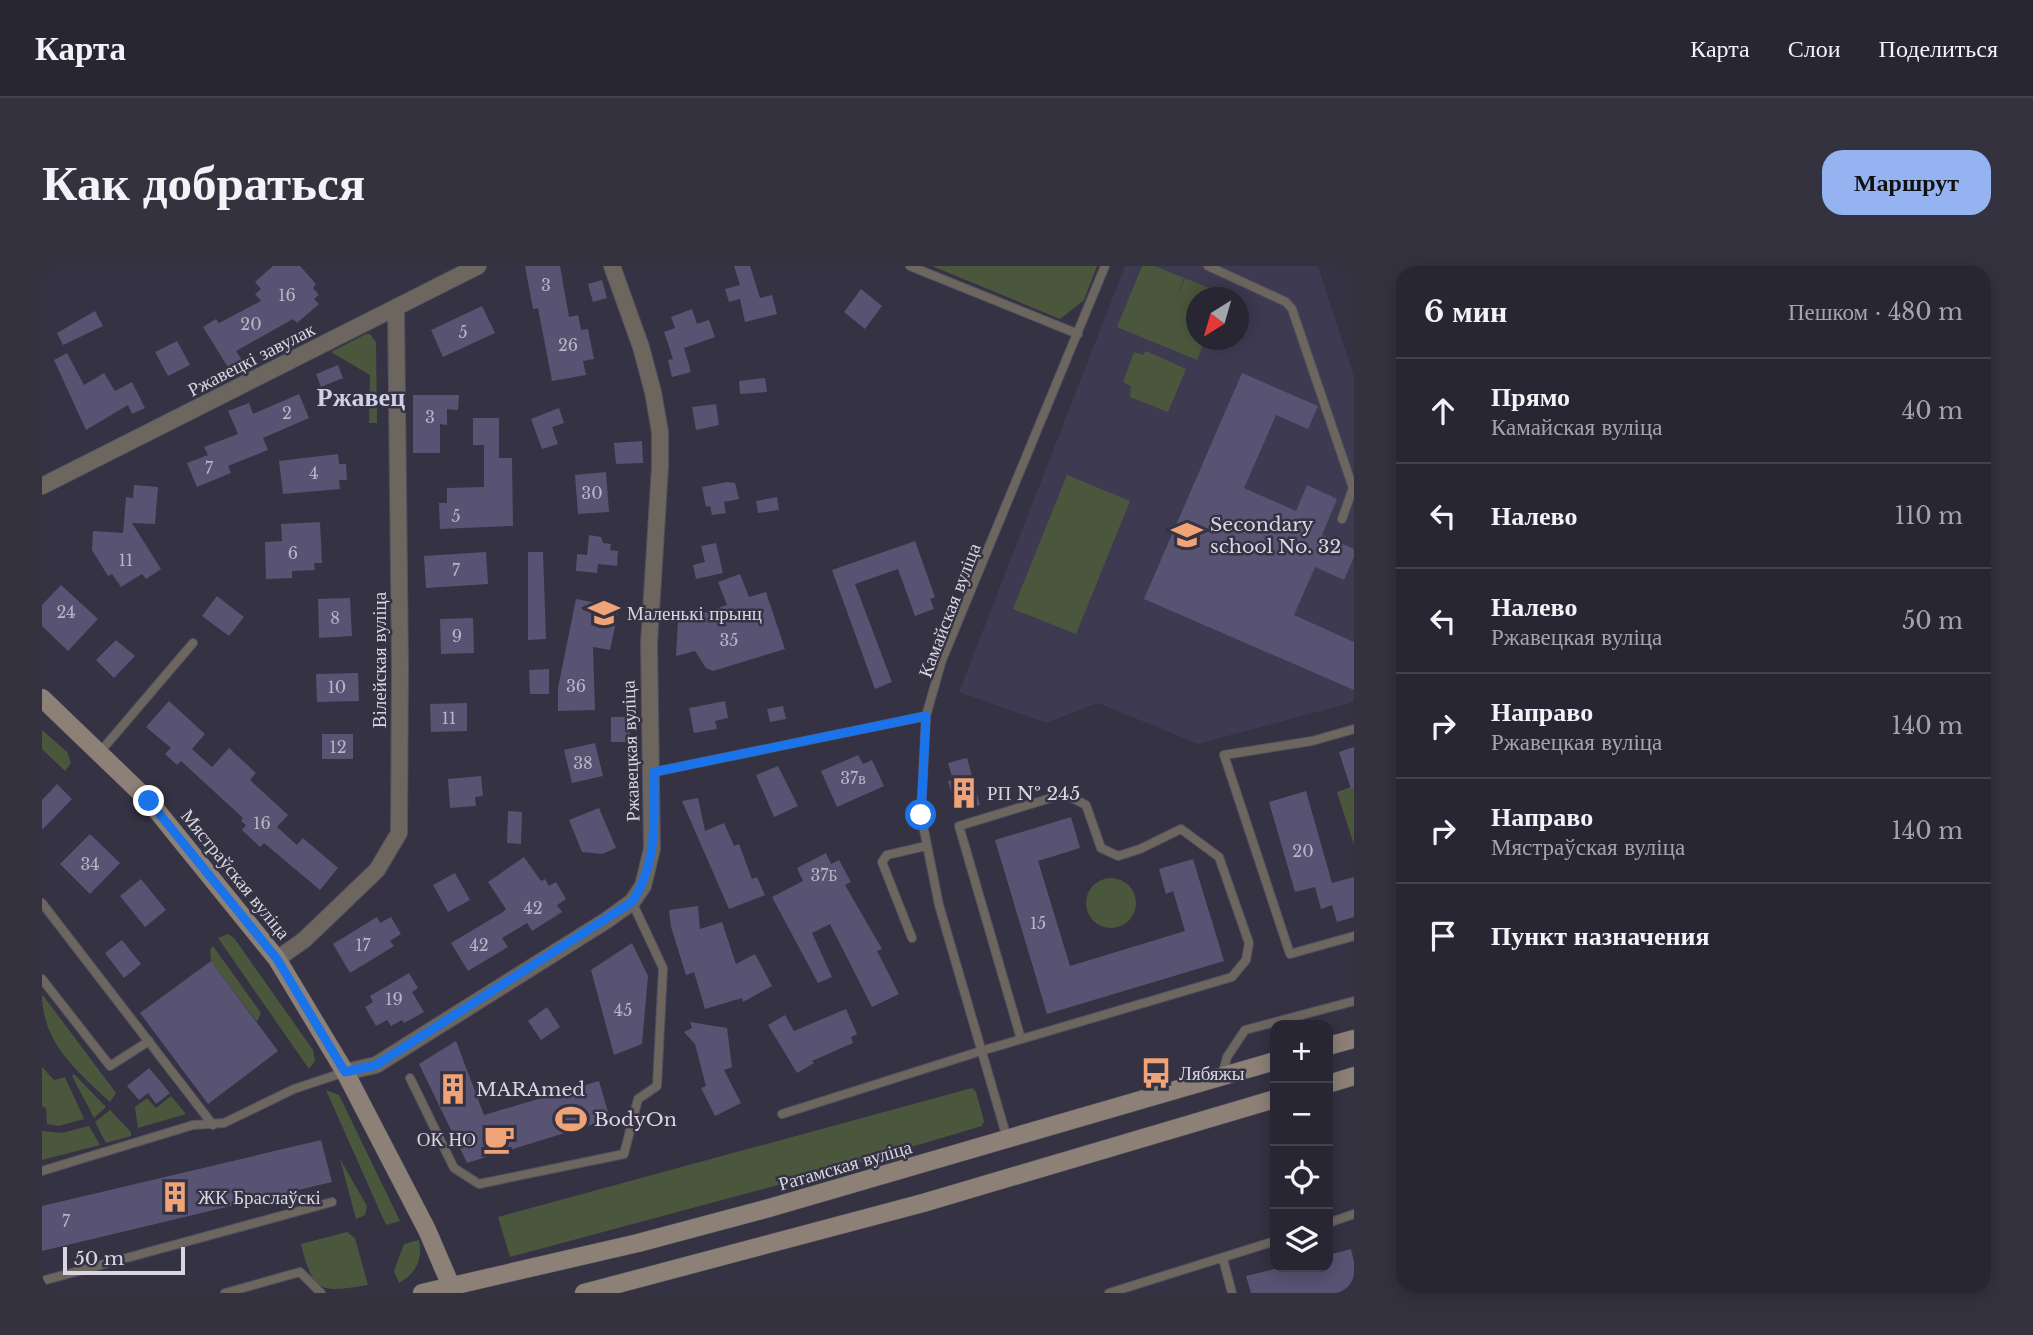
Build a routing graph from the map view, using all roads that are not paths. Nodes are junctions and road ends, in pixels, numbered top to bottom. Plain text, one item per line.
1 (478, 266) edge
2 (612, 266) edge
3 (910, 266) edge
4 (1105, 266) edge
5 (1208, 266) edge
6 (396, 309) junction
7 (1078, 334) junction
8 (42, 486) edge
9 (1342, 519) dead end
10 (193, 643) dead end
11 (42, 698) edge
12 (926, 716) junction
13 (1354, 729) edge
14 (100, 752) junction
15 (654, 772) junction
16 (926, 846) junction
17 (632, 902) junction
18 (42, 903) edge
19 (1354, 936) edge
20 (912, 938) dead end
21 (277, 959) junction
22 (42, 979) edge
23 (1354, 1001) edge
24 (1021, 1039) junction
25 (1354, 1039) edge
26 (149, 1041) junction
27 (1333, 1045) edge
28 (981, 1051) junction
29 (1270, 1062) edge
30 (345, 1072) junction
31 (1222, 1076) junction
32 (1354, 1076) edge
33 (410, 1078) dead end
34 (1331, 1083) edge
35 (1270, 1100) edge
36 (782, 1114) dead end
37 (213, 1125) junction
38 (1008, 1141) junction
39 (42, 1171) edge
40 (332, 1202) dead end
41 (1354, 1214) edge
42 (1333, 1221) edge
43 (1270, 1243) edge
44 (1223, 1259) junction
45 (42, 1281) edge
46 (453, 1290) edge
47 (225, 1293) edge
48 (321, 1293) edge
49 (422, 1293) edge
50 (584, 1293) edge
51 (1110, 1293) edge
52 (1231, 1293) edge

1 - 6 street, Ржавецкі завулак
2 - 15 street, Ржавецкая вуліца
3 - 7 lane
4 - 7 lane, Камайская вуліца
5 - 9 lane
6 - 8 street, Ржавецкі завулак
6 - 21 street, Вілейская вуліца
7 - 12 lane, Камайская вуліца
10 - 14 lane
11 - 14 main road, Мястраўская вуліца
12 - 15 lane
12 - 16 lane, Камайская вуліца
13 - 19 lane
14 - 21 main road, Мястраўская вуліца
15 - 17 street, Ржавецкая вуліца
16 - 20 lane
16 - 28 lane, Камайская вуліца
17 - 30 street
17 - 33 lane
18 - 26 lane
21 - 30 main road, Мястраўская вуліца
22 - 26 lane
23 - 31 lane
24 - 24 lane
24 - 28 lane
25 - 27 main road
26 - 37 lane
28 - 36 lane
28 - 38 lane, Камайская вуліца
29 - 31 main road, Ратамская вуліца
30 - 37 lane
30 - 46 main road, Мястраўская вуліца
31 - 38 main road, Ратамская вуліца
32 - 34 main road
35 - 50 main road
37 - 39 lane
38 - 46 main road, Ратамская вуліца
40 - 45 lane
41 - 42 lane
43 - 44 lane
44 - 51 lane
44 - 52 lane
46 - 49 main road, Ратамская вуліца
47 - 48 lane

